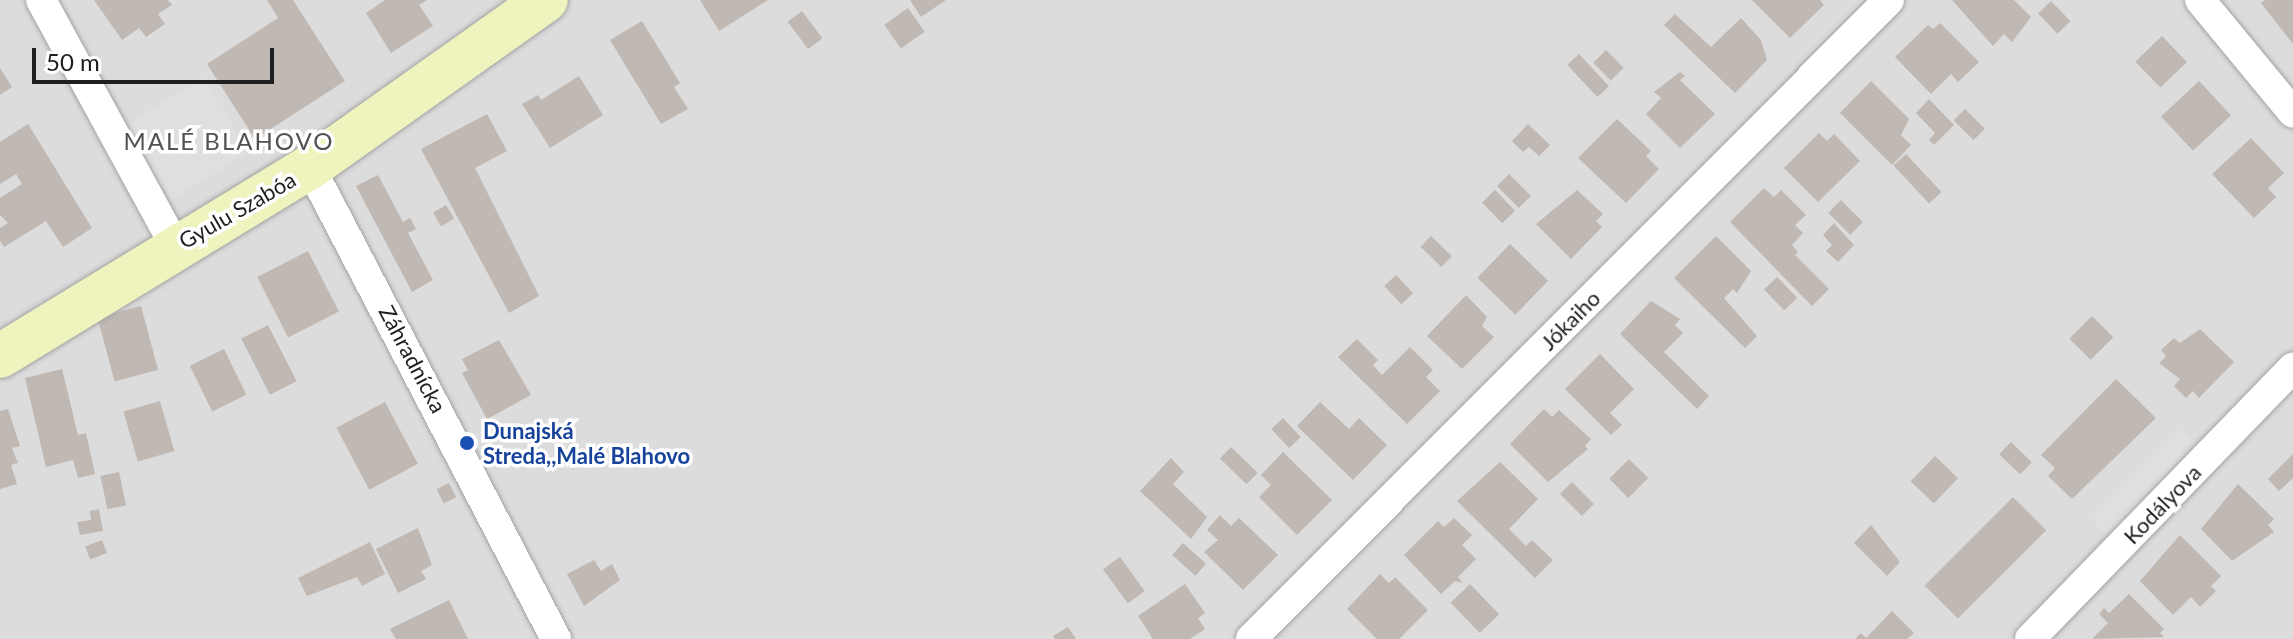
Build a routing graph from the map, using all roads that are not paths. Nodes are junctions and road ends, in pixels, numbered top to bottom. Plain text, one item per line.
1 (41, 0) edge
2 (546, 0) edge
3 (1889, 0) edge
4 (2200, 0) edge
5 (2293, 113) edge
6 (310, 167) junction
7 (175, 246) junction
8 (0, 356) edge
9 (2293, 368) edge
10 (556, 639) edge
11 (1251, 639) edge
12 (2030, 639) edge

1 - 7 street
2 - 6 street, Gyulu Szabóa
3 - 11 street, Jókaiho
4 - 5 street
6 - 7 street, Gyulu Szabóa
6 - 10 street, Záhradnícka
7 - 8 street, Gyulu Szabóa
9 - 12 street, Kodályova

